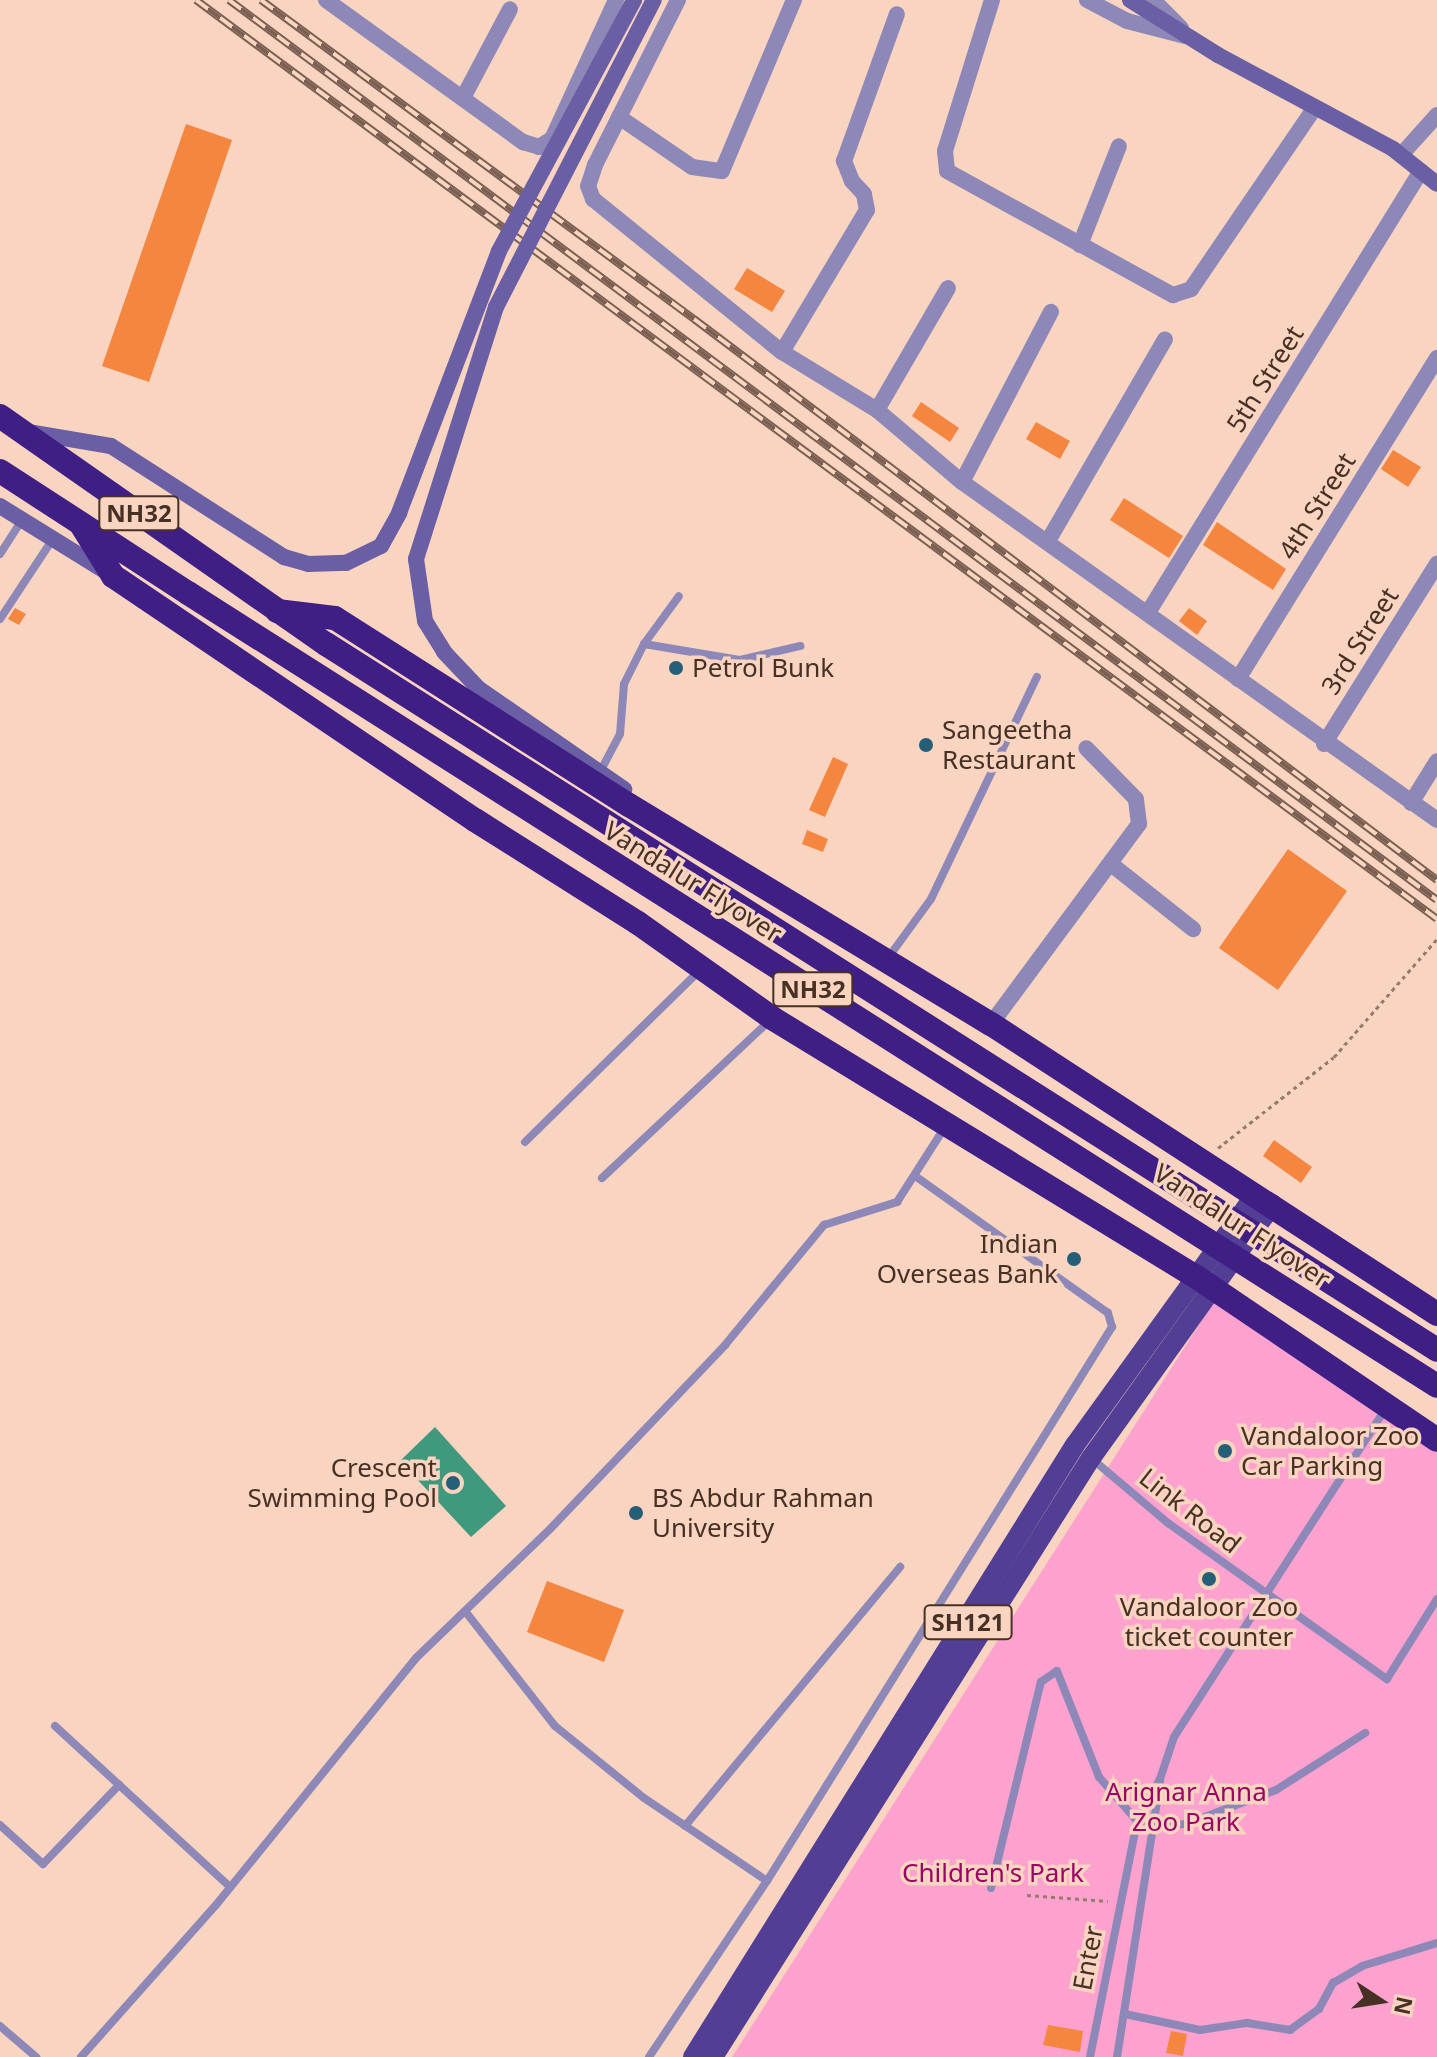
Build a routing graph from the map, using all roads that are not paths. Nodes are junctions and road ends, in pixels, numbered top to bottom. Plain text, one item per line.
1 (326, 0) edge
2 (634, 0) edge
3 (654, 0) edge
4 (678, 0) edge
5 (794, 0) edge
6 (992, 0) edge
7 (1087, 0) edge
8 (1130, 0) edge
9 (1153, 0) edge
10 (613, 1) edge
11 (510, 9) dead end
12 (897, 14) dead end
13 (1191, 37) junction
14 (464, 96) junction
15 (1314, 109) junction
16 (1437, 115) edge
17 (619, 117) junction
18 (1119, 146) dead end
19 (539, 147) junction
20 (1401, 155) junction
21 (1421, 171) junction
22 (1437, 184) edge
23 (590, 192) junction
24 (1080, 245) junction
25 (948, 288) dead end
26 (1051, 312) dead end
27 (1165, 339) dead end
28 (782, 352) junction
29 (1437, 358) edge
30 (877, 410) junction
31 (0, 416) edge
32 (22, 431) junction
33 (0, 471) edge
34 (962, 482) junction
35 (0, 506) edge
36 (22, 520) junction
37 (82, 526) junction
38 (52, 540) junction
39 (1048, 541) junction
40 (0, 554) edge
41 (1437, 564) edge
42 (113, 576) junction
43 (679, 596) dead end
44 (277, 611) junction
45 (1149, 611) junction
46 (0, 619) edge
47 (644, 644) junction
48 (800, 646) dead end
49 (1037, 677) dead end
50 (1238, 679) junction
51 (1324, 744) junction
52 (1086, 748) dead end
53 (1437, 761) edge
54 (600, 772) junction
55 (1411, 803) junction
56 (1437, 820) edge
57 (674, 832) junction
58 (1111, 864) junction
59 (1193, 929) dead end
60 (887, 960) junction
61 (701, 970) junction
62 (772, 1018) junction
63 (991, 1024) junction
64 (947, 1122) junction
65 (525, 1142) dead end
66 (915, 1176) junction
67 (602, 1178) dead end
68 (1264, 1200) junction
69 (1204, 1282) junction
70 (1437, 1314) edge
71 (1437, 1350) edge
72 (1437, 1386) edge
73 (1386, 1408) junction
74 (1437, 1440) edge
75 (1091, 1458) junction
76 (900, 1567) dead end
77 (1266, 1593) junction
78 (1437, 1599) edge
79 (465, 1611) junction
80 (55, 1726) dead end
81 (1365, 1733) dead end
82 (1160, 1779) junction
83 (119, 1785) junction
84 (1137, 1821) junction
85 (0, 1825) edge
86 (685, 1826) junction
87 (1156, 1827) junction
88 (767, 1881) junction
89 (230, 1887) junction
90 (991, 1888) dead end
91 (1437, 1943) edge
92 (1125, 2014) junction
93 (0, 2026) edge
94 (36, 2057) edge
95 (81, 2057) edge
96 (649, 2057) edge
97 (693, 2057) edge
98 (713, 2057) edge
99 (1090, 2057) edge
100 (1117, 2057) edge

1 - 14 street
2 - 32 street, bridge
3 - 54 street, bridge
4 - 17 street
5 - 17 street
6 - 24 street
7 - 13 street
8 - 13 street
9 - 13 street
10 - 19 street
11 - 14 street
12 - 28 street
13 - 15 street
14 - 19 street
15 - 20 street
15 - 24 street
16 - 20 street
17 - 23 street
18 - 24 street
19 - 23 street
20 - 21 street
21 - 22 street
21 - 45 street, 5th Street
23 - 28 street
25 - 30 street
26 - 34 street
27 - 39 street
28 - 30 street
29 - 50 street, 4th Street
30 - 34 street
31 - 32 highway, NH32
32 - 44 highway, NH32
33 - 37 highway, NH32
34 - 39 street
35 - 36 street
36 - 38 street
36 - 40 lane
37 - 42 highway
37 - 72 highway, Vandalur Flyover / NH32, bridge
38 - 42 street
38 - 46 lane
39 - 45 street
41 - 51 street, 3rd Street
42 - 61 highway
43 - 47 lane
44 - 57 highway
44 - 71 highway, Vandalur Flyover / NH32, bridge
45 - 50 street
47 - 48 lane
47 - 54 lane
49 - 60 lane
50 - 51 street
51 - 55 street
52 - 58 street
53 - 55 street
54 - 57 street
55 - 56 street
57 - 60 highway
58 - 59 street
58 - 63 street
60 - 63 highway
61 - 62 highway
61 - 65 lane
62 - 64 highway
62 - 67 lane
63 - 68 highway
64 - 66 lane
64 - 69 highway
66 - 79 lane
66 - 88 lane
68 - 69 main road, SH121
68 - 70 highway
69 - 73 highway
69 - 75 main road, SH121
69 - 97 main road, SH121
73 - 74 highway
73 - 77 lane
75 - 77 lane, Link Road
75 - 98 main road, SH121
76 - 86 lane
77 - 78 lane, Link Road
77 - 82 lane
79 - 86 lane
79 - 89 lane
80 - 83 lane
81 - 87 lane
82 - 84 lane, Enter
82 - 87 lane
83 - 85 lane
83 - 89 lane
84 - 87 lane
84 - 90 lane
84 - 99 lane, Enter
86 - 88 lane
87 - 92 lane
88 - 96 lane
89 - 95 lane
91 - 92 lane
92 - 100 lane
93 - 94 lane

